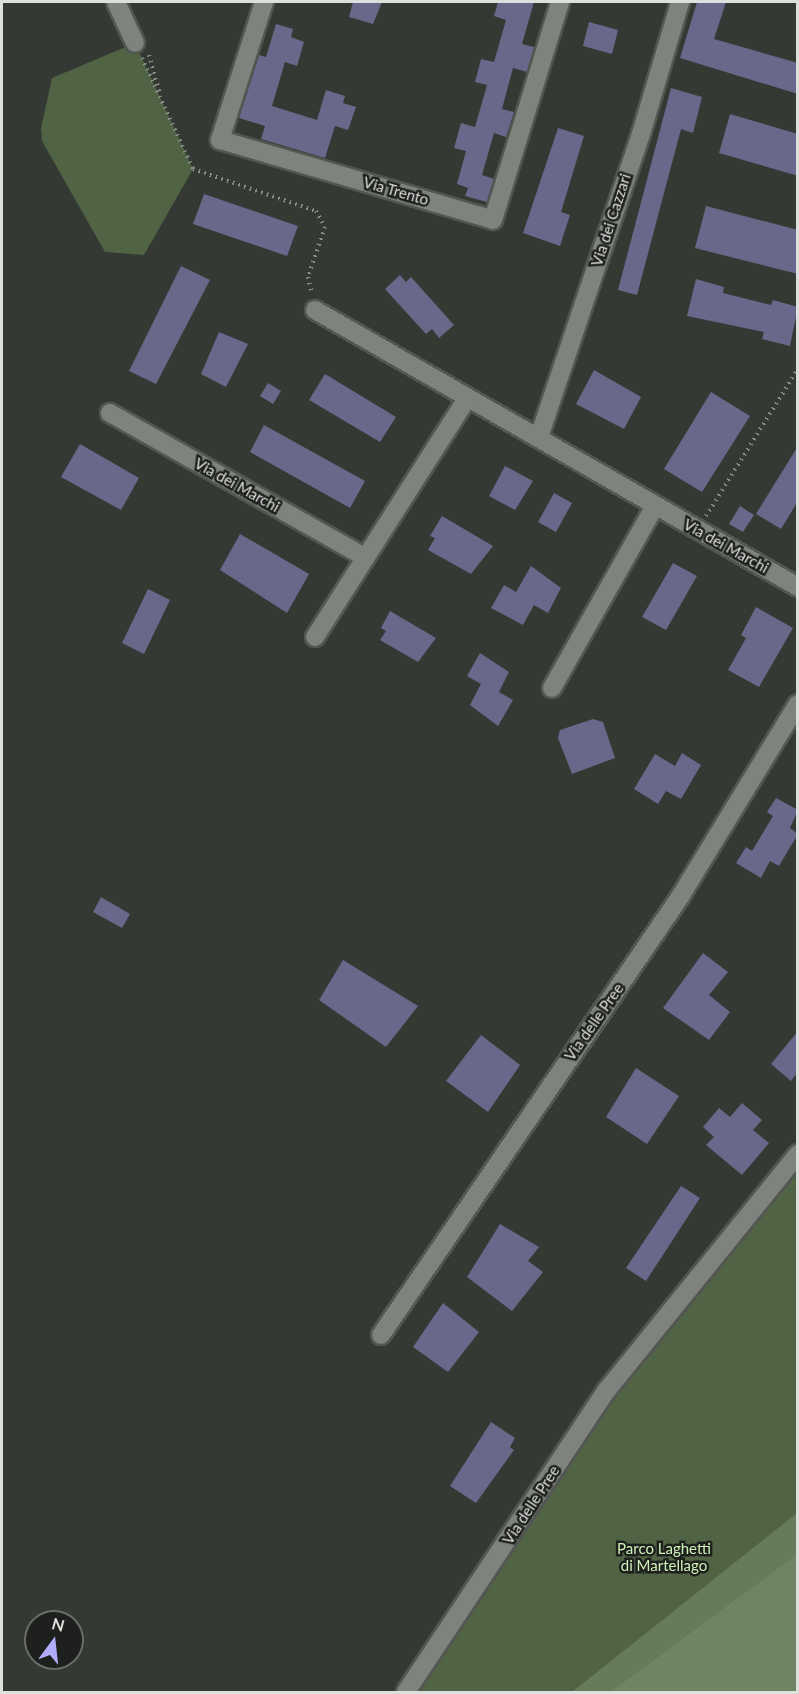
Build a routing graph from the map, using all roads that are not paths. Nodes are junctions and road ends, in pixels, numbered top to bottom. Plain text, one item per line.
1 (116, 2) edge
2 (264, 2) edge
3 (560, 2) edge
4 (680, 2) edge
5 (135, 43) road end
6 (315, 310) road end
7 (467, 398) junction
8 (110, 413) dead end
9 (539, 437) junction
10 (655, 506) junction
11 (365, 557) junction
12 (798, 586) edge
13 (315, 637) dead end
14 (552, 688) dead end
15 (798, 704) edge
16 (798, 1154) edge
17 (381, 1335) dead end
18 (406, 1692) edge

1 - 5 street
2 - 3 street, Via Trento
4 - 9 street, Via dei Cazzari
6 - 7 street, Via dei Marchi
7 - 9 street, Via dei Marchi
7 - 11 street
8 - 11 street, Via dei Marchi
9 - 10 street, Via dei Marchi
10 - 12 street, Via dei Marchi
10 - 14 street
11 - 13 street
15 - 17 street, Via delle Pree
16 - 18 street, Via delle Pree

